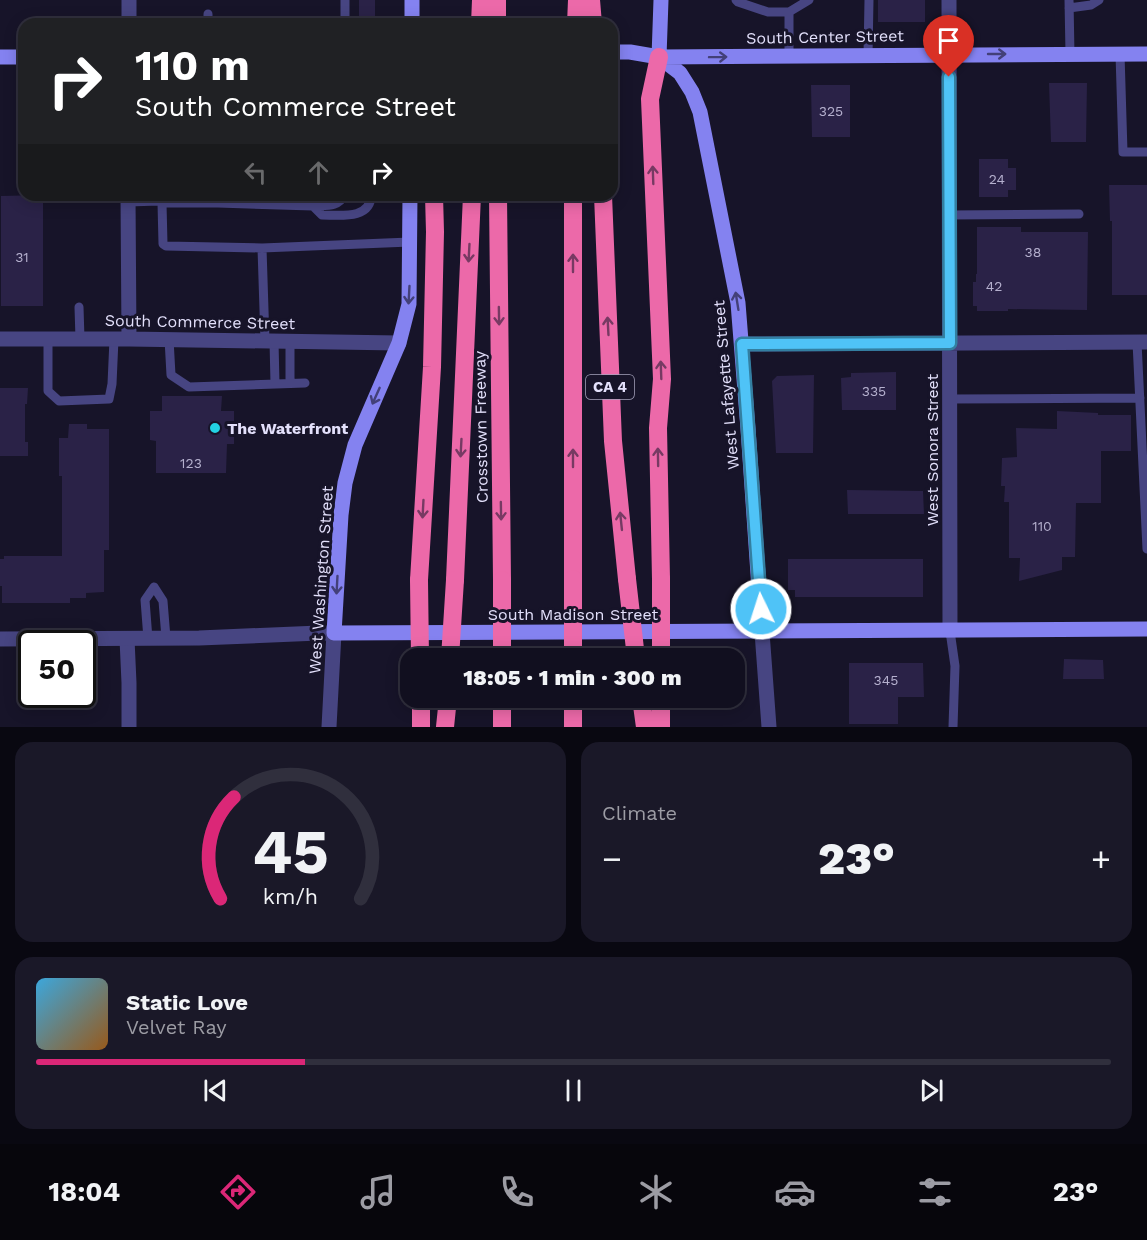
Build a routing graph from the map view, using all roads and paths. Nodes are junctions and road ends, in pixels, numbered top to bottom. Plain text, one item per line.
1 (129, 0) edge
2 (345, 0) edge
3 (412, 0) edge
4 (481, 0) edge
5 (498, 0) edge
6 (577, 0) edge
7 (591, 0) edge
8 (661, 0) edge
9 (736, 0) edge
10 (809, 0) edge
11 (869, 0) edge
12 (949, 0) edge
13 (1099, 0) edge
14 (1069, 4) edge
15 (789, 12) junction
16 (129, 18) edge
17 (345, 18) edge
18 (412, 18) edge
19 (480, 18) edge
20 (497, 18) edge
21 (576, 18) edge
22 (592, 18) edge
23 (618, 52) edge
24 (948, 54) junction
25 (1070, 54) junction
26 (1120, 54) junction
27 (1147, 54) edge
28 (868, 55) junction
29 (789, 56) junction
30 (0, 57) edge
31 (18, 57) edge
32 (659, 57) junction
33 (1147, 152) edge
34 (128, 201) edge
35 (159, 201) edge
36 (190, 201) edge
37 (242, 201) edge
38 (301, 201) edge
39 (341, 201) edge
40 (370, 201) edge
41 (410, 201) edge
42 (434, 201) edge
43 (472, 201) edge
44 (498, 201) edge
45 (573, 201) edge
46 (603, 201) edge
47 (162, 203) junction
48 (301, 206) junction
49 (313, 206) junction
50 (1079, 214) dead end
51 (950, 215) junction
52 (410, 242) junction
53 (262, 248) junction
54 (79, 307) dead end
55 (0, 339) edge
56 (48, 339) junction
57 (80, 339) junction
58 (121, 339) junction
59 (169, 339) junction
60 (270, 341) junction
61 (290, 341) junction
62 (1142, 342) edge
63 (399, 343) junction
64 (950, 343) junction
65 (742, 344) junction
66 (290, 383) junction
67 (305, 383) dead end
68 (275, 384) junction
69 (1140, 398) junction
70 (950, 399) junction
71 (1147, 549) edge
72 (1147, 629) edge
73 (950, 631) junction
74 (762, 632) junction
75 (334, 633) junction
76 (166, 638) junction
77 (0, 639) edge
78 (127, 639) junction
79 (148, 639) junction
80 (420, 648) edge
81 (451, 648) edge
82 (502, 648) edge
83 (573, 648) edge
84 (635, 648) edge
85 (661, 648) edge
86 (421, 708) edge
87 (447, 708) edge
88 (502, 708) edge
89 (573, 708) edge
90 (642, 708) edge
91 (662, 708) edge
92 (129, 727) edge
93 (329, 727) edge
94 (421, 727) edge
95 (445, 727) edge
96 (502, 727) edge
97 (573, 727) edge
98 (645, 727) edge
99 (661, 727) edge
100 (769, 727) edge
101 (953, 727) edge

1 - 16 street
2 - 17 lane
3 - 18 main road
4 - 19 highway
5 - 20 highway
6 - 21 highway
7 - 22 highway
8 - 32 main road
9 - 15 lane
10 - 15 lane
11 - 28 lane
12 - 24 street, West Sonora Street
13 - 14 lane
14 - 25 lane
15 - 29 lane
23 - 32 main road, South Center Street
24 -> 25 main road, South Center Street
24 - 28 main road, South Center Street
24 - 51 street, West Sonora Street
25 - 26 main road, South Center Street
26 - 27 main road, South Center Street
26 - 33 lane
28 - 29 main road, South Center Street
32 -> 29 main road, South Center Street
30 - 31 main road
65 -> 32 main road, West Lafayette Street
85 -> 32 highway, bridge
34 - 58 street
35 - 47 lane
36 - 47 lane
37 - 48 lane
38 - 48 lane
39 - 49 lane
40 - 49 lane
41 - 52 main road, West Washington Street
42 -> 80 highway, bridge
43 -> 81 highway, bridge
44 -> 82 highway, Crosstown Freeway, bridge
83 -> 45 highway, CA 4, bridge
84 -> 46 highway, CA 4, bridge
47 - 53 lane
48 - 49 lane
50 - 51 lane
51 - 64 street, West Sonora Street
52 - 53 lane
52 -> 63 main road, West Washington Street
53 - 60 lane
54 - 57 lane
55 - 56 street, South Commerce Street
56 - 57 street, South Commerce Street
56 - 58 lane
57 - 58 street, South Commerce Street
58 - 59 street, South Commerce Street
59 - 60 street, South Commerce Street
59 - 68 lane
60 - 61 street, South Commerce Street
60 - 68 lane
61 - 63 street, South Commerce Street
61 - 66 lane
62 - 64 street
62 - 69 lane
63 -> 75 main road, West Washington Street
64 - 65 street
64 - 70 street, West Sonora Street
65 - 74 main road, West Lafayette Street
66 - 67 lane
66 - 68 lane
69 - 70 lane
69 - 71 lane
70 - 73 street, West Sonora Street
72 - 73 main road, South Madison Street
73 - 74 main road, South Madison Street
73 - 101 lane
74 - 75 main road, South Madison Street
74 - 100 street, West Lafayette Street
75 - 76 street, South Madison Street
75 - 93 street, West Washington Street
76 - 79 street, South Madison Street
76 - 79 lane
77 - 78 street, South Madison Street
78 - 79 street, South Madison Street
78 - 92 street
86 - 94 highway
87 - 95 highway
88 - 96 highway
89 - 97 highway
90 - 98 highway
91 - 99 highway

